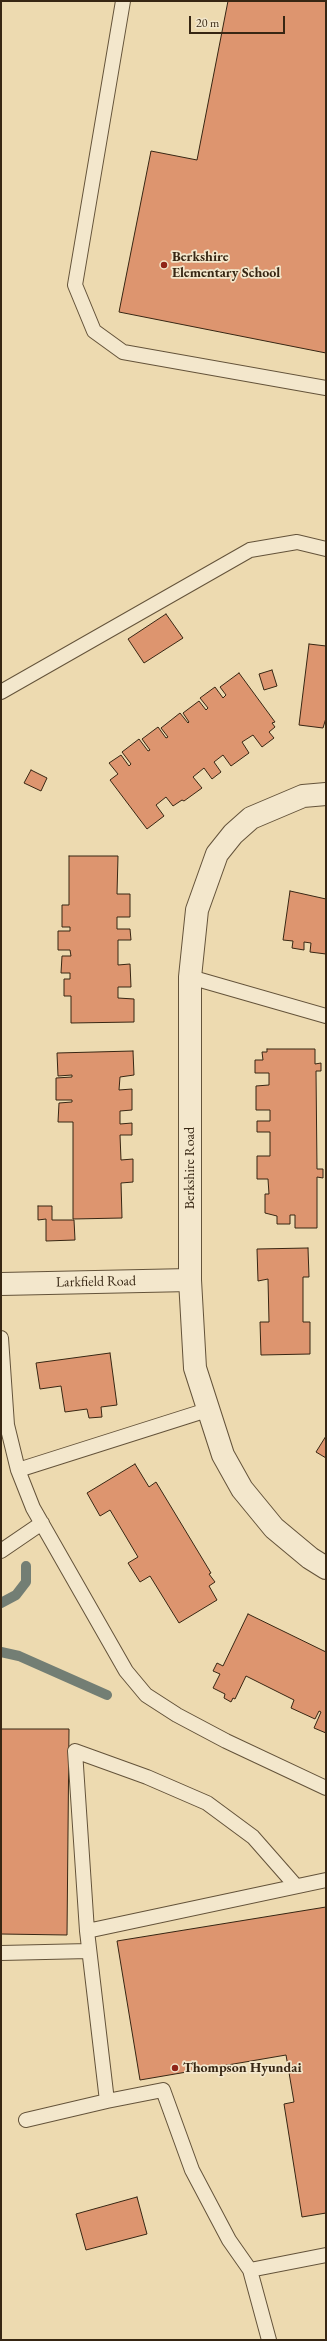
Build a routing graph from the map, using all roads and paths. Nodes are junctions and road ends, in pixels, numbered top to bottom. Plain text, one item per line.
1 (123, 1) edge
2 (326, 388) edge
3 (326, 549) edge
4 (1, 692) edge
5 (326, 794) edge
6 (190, 977) junction
7 (326, 1016) edge
8 (190, 1280) junction
9 (1, 1284) edge
10 (1, 1338) edge
11 (207, 1410) junction
12 (18, 1470) junction
13 (42, 1523) junction
14 (1, 1551) edge
15 (326, 1568) edge
16 (326, 1788) edge
17 (326, 1880) edge
18 (296, 1886) junction
19 (87, 1931) junction
20 (89, 1951) junction
21 (1, 1953) edge
22 (108, 2101) junction
23 (26, 2120) dead end
24 (326, 2255) edge
25 (250, 2270) junction
26 (269, 2340) edge

1 - 2 lane
3 - 4 lane
5 - 6 street, Berkshire Road
6 - 7 lane
6 - 8 street, Berkshire Road
8 - 9 street, Larkfield Road
8 - 11 street, Berkshire Road
10 - 12 lane
11 - 12 lane
11 - 15 street, Berkshire Road
12 - 13 lane
13 - 14 lane
13 - 16 lane
17 - 18 lane
18 - 19 lane
18 - 19 lane
19 - 20 lane
20 - 21 lane
20 - 22 lane
22 - 23 lane
22 - 25 lane
24 - 25 lane
25 - 26 lane

